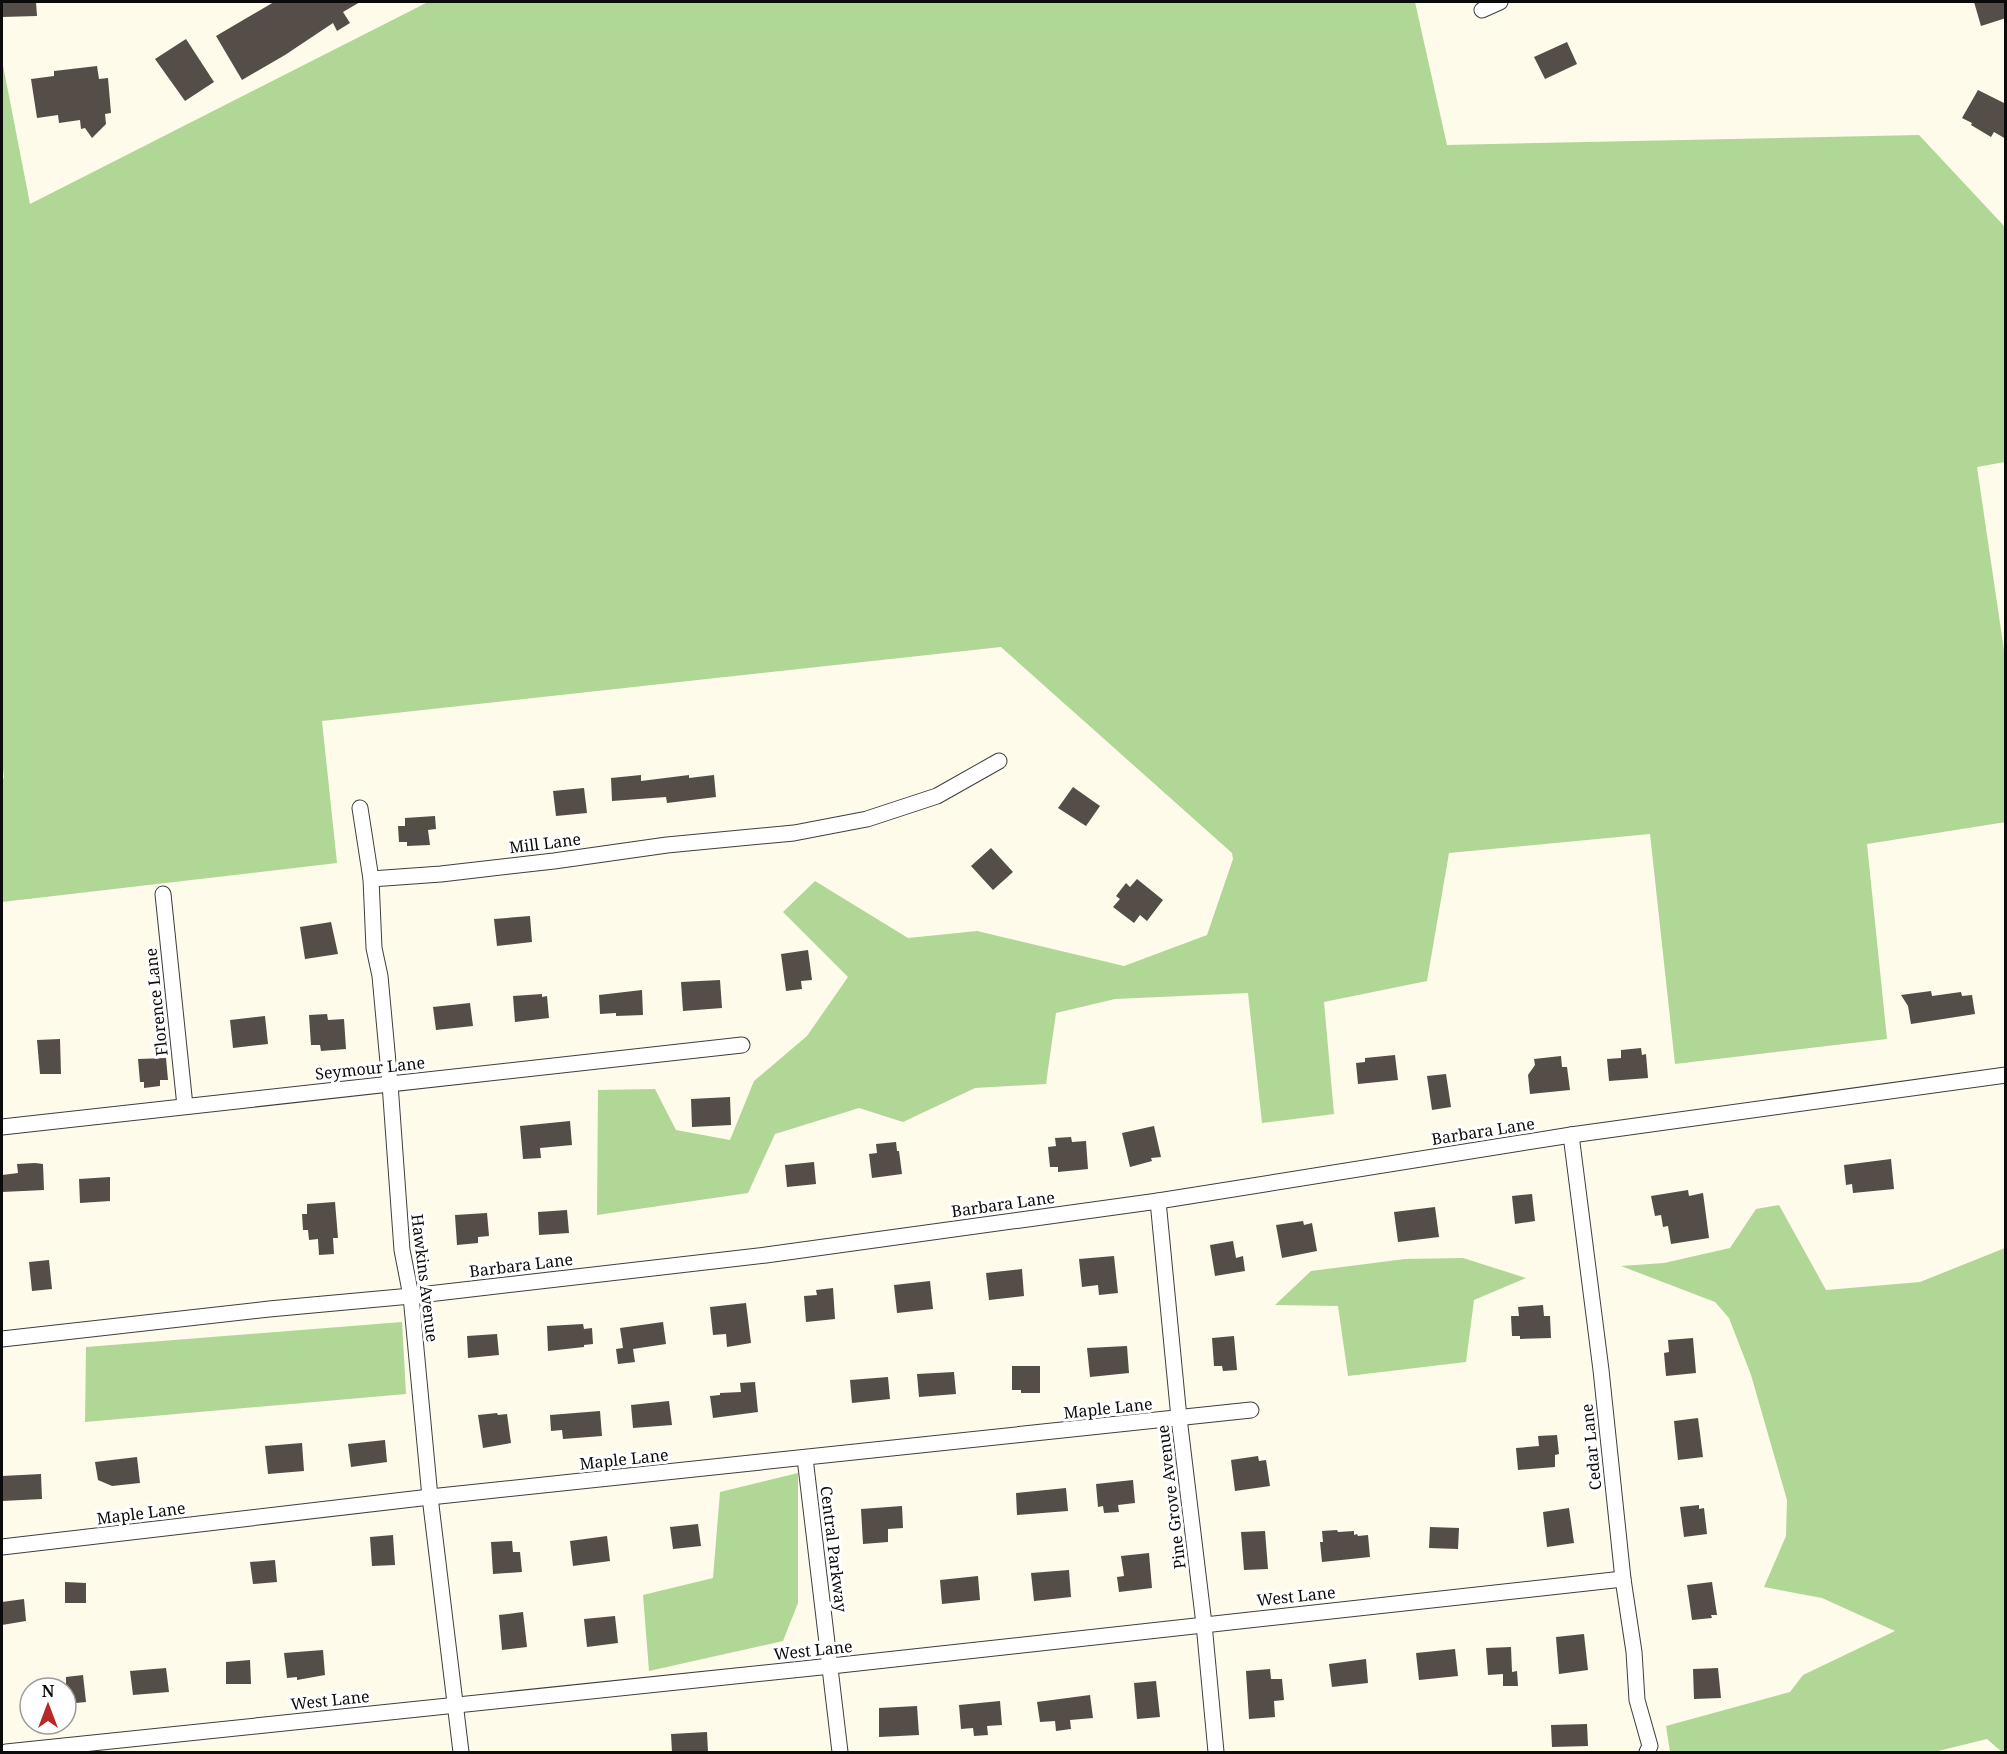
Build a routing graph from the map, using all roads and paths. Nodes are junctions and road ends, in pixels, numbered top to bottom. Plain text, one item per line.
1 (1500, 2) edge
2 (1482, 10) dead end
3 (999, 761) dead end
4 (360, 808) dead end
5 (371, 879) junction
6 (163, 894) dead end
7 (742, 1045) dead end
8 (2006, 1075) edge
9 (390, 1084) junction
10 (185, 1106) junction
11 (2, 1127) edge
12 (1571, 1135) junction
13 (1158, 1201) junction
14 (411, 1296) junction
15 (2, 1339) edge
16 (1251, 1410) dead end
17 (1179, 1419) junction
18 (805, 1458) junction
19 (430, 1497) junction
20 (2, 1547) edge
21 (1623, 1579) junction
22 (1204, 1624) junction
23 (831, 1666) junction
24 (455, 1705) junction
25 (6, 1752) edge
26 (461, 1752) edge
27 (840, 1752) edge
28 (1216, 1752) edge
29 (1647, 1752) edge

1 - 2 street
3 - 5 street, Mill Lane
4 - 5 street, Hawkins Avenue
5 - 9 street, Hawkins Avenue
6 - 10 street, Florence Lane
7 - 9 street, Seymour Lane
8 - 12 street, Barbara Lane
9 - 10 street, Seymour Lane
9 - 14 street, Hawkins Avenue
10 - 11 street, Seymour Lane
12 - 13 street, Barbara Lane
12 - 21 street, Cedar Lane
13 - 14 street, Barbara Lane
13 - 17 street, Pine Grove Avenue
14 - 15 street, Barbara Lane
14 - 19 street, Hawkins Avenue
16 - 17 street, Maple Lane
17 - 18 street, Maple Lane
17 - 22 street, Pine Grove Avenue
18 - 19 street, Maple Lane
18 - 23 street, Central Parkway
19 - 20 street, Maple Lane
19 - 24 street, Hawkins Avenue
21 - 22 street, West Lane
21 - 29 street, Cedar Lane
22 - 23 street, West Lane
22 - 28 street, Pine Grove Avenue
23 - 24 street, West Lane
23 - 27 street, Central Parkway
24 - 25 street, West Lane
24 - 26 street, Hawkins Avenue

